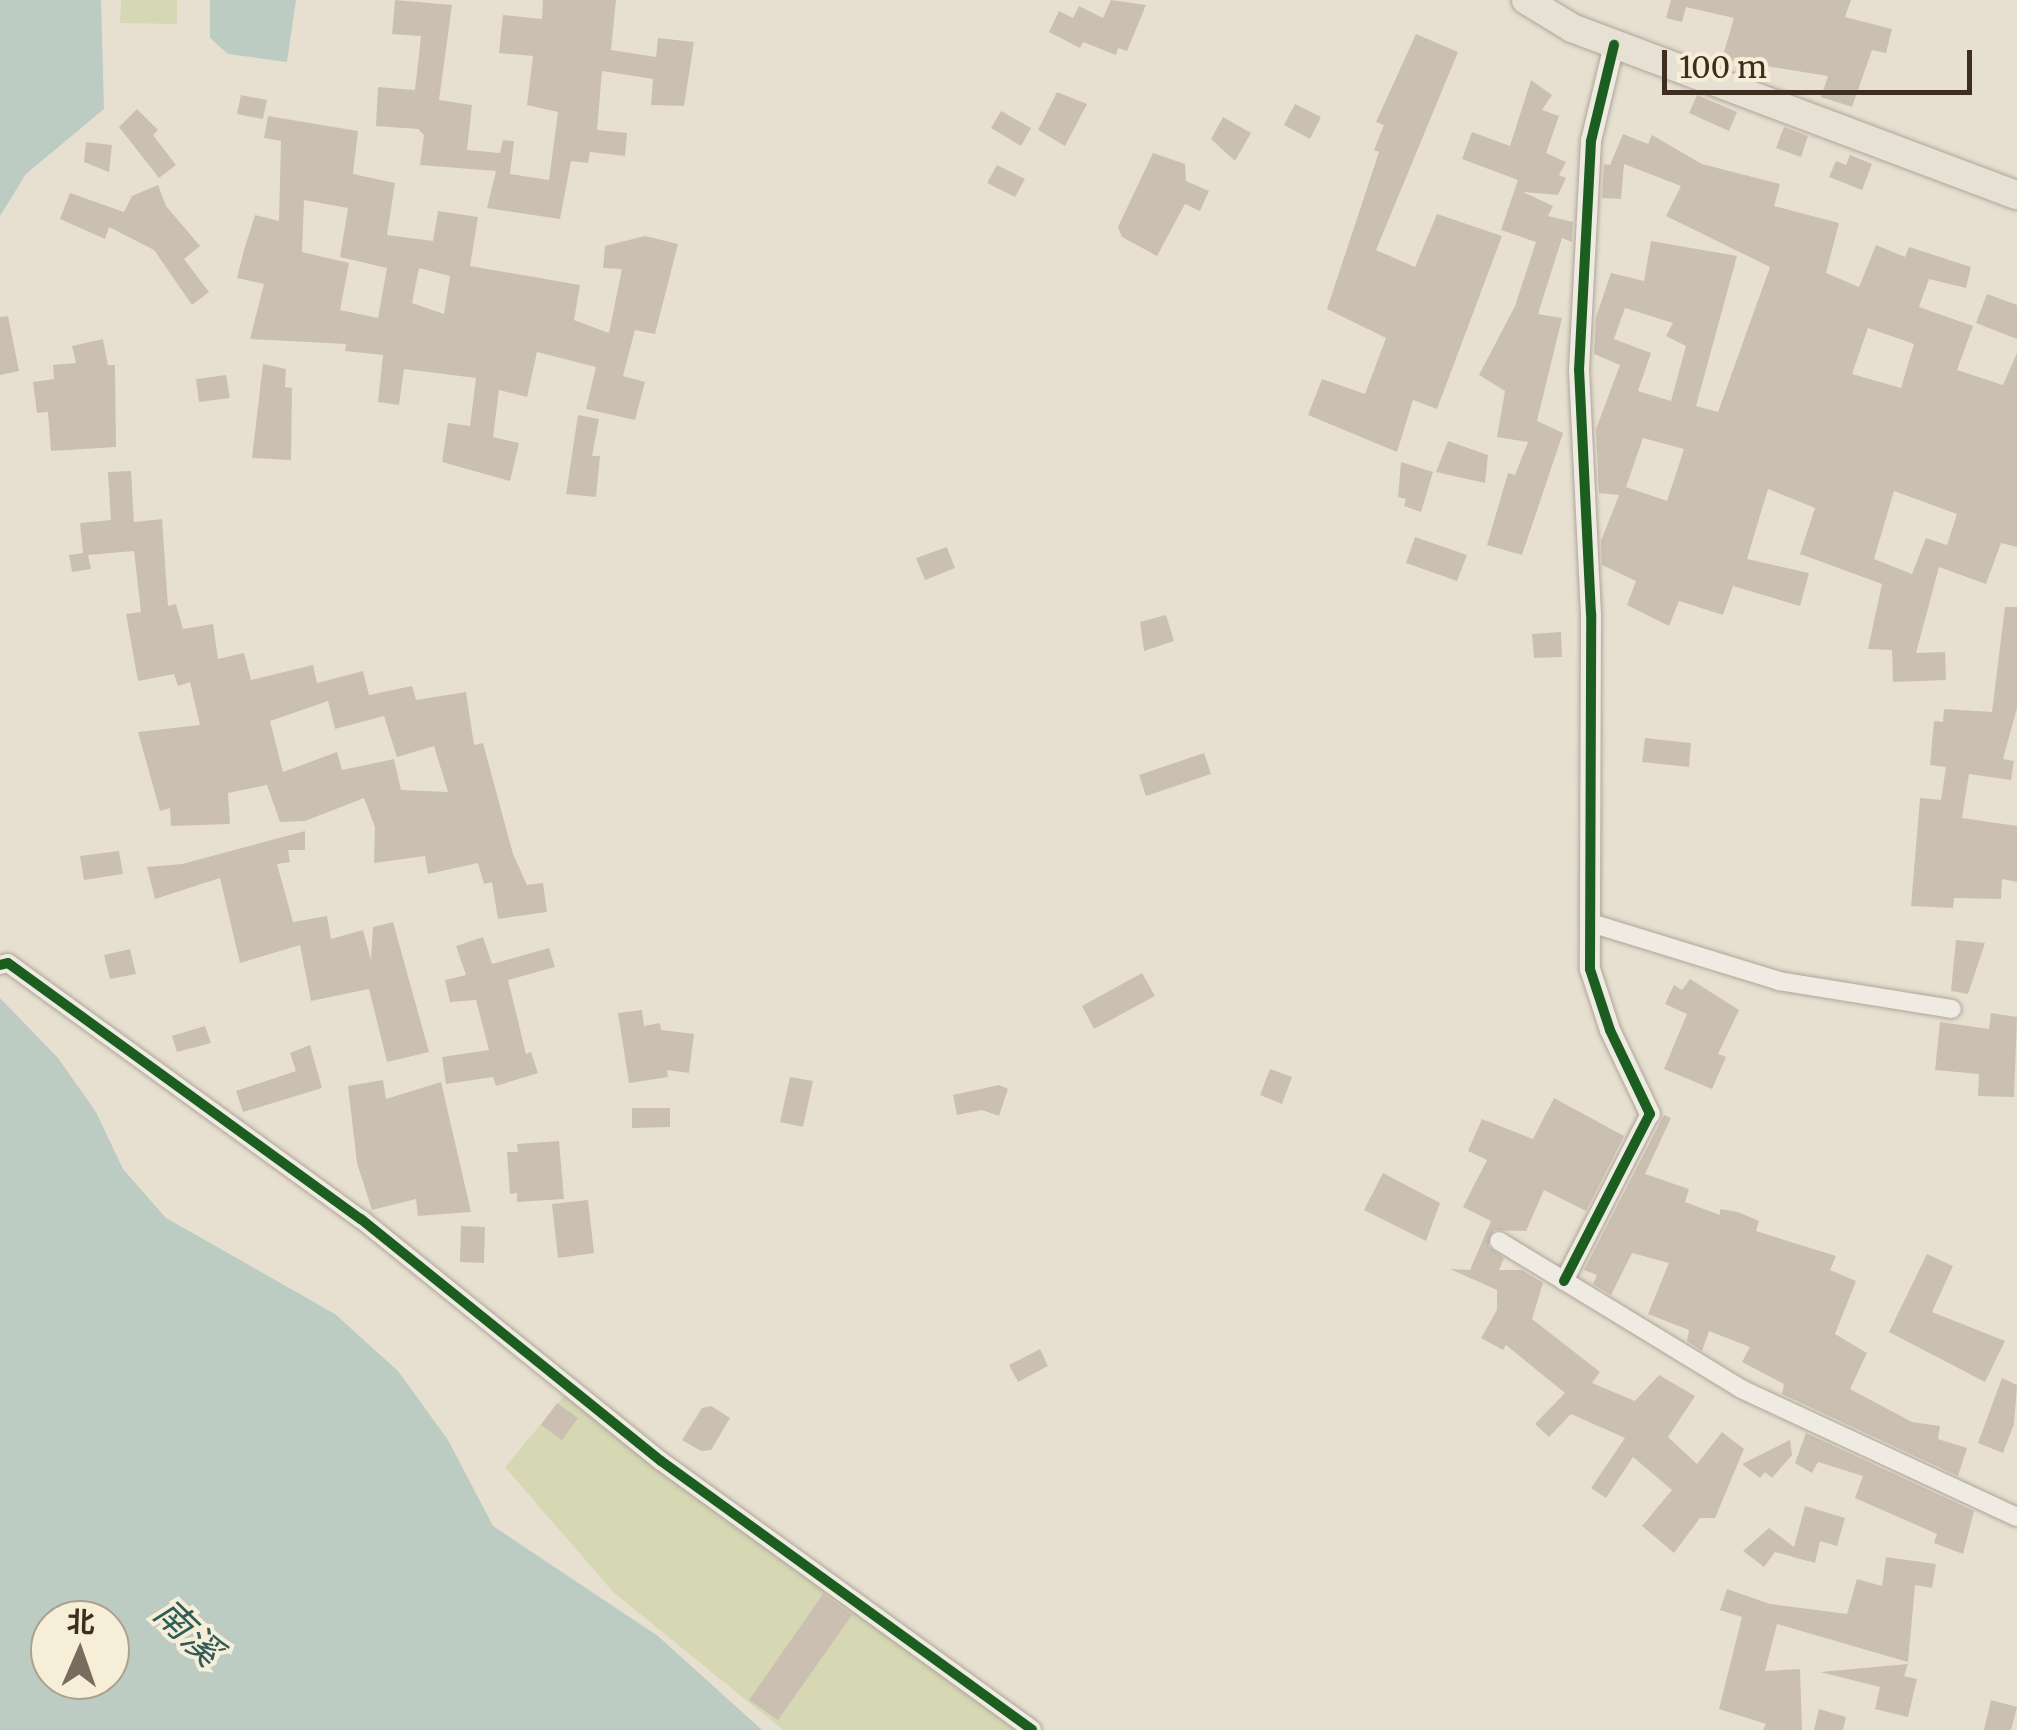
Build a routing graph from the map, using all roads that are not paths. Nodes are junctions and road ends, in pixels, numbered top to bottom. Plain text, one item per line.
1 (1526, 0) edge
2 (1614, 44) junction
3 (2017, 195) edge
4 (1591, 923) junction
5 (4, 964) edge
6 (1952, 1009) dead end
7 (1650, 1114) joint
8 (1500, 1241) dead end
9 (1564, 1281) junction
10 (2017, 1517) edge
11 (1032, 1730) edge

1 - 2 main road
2 - 3 main road
2 - 4 street
4 - 6 street
4 - 7 street
5 - 11 street
7 - 9 street
8 - 9 street
9 - 10 street

